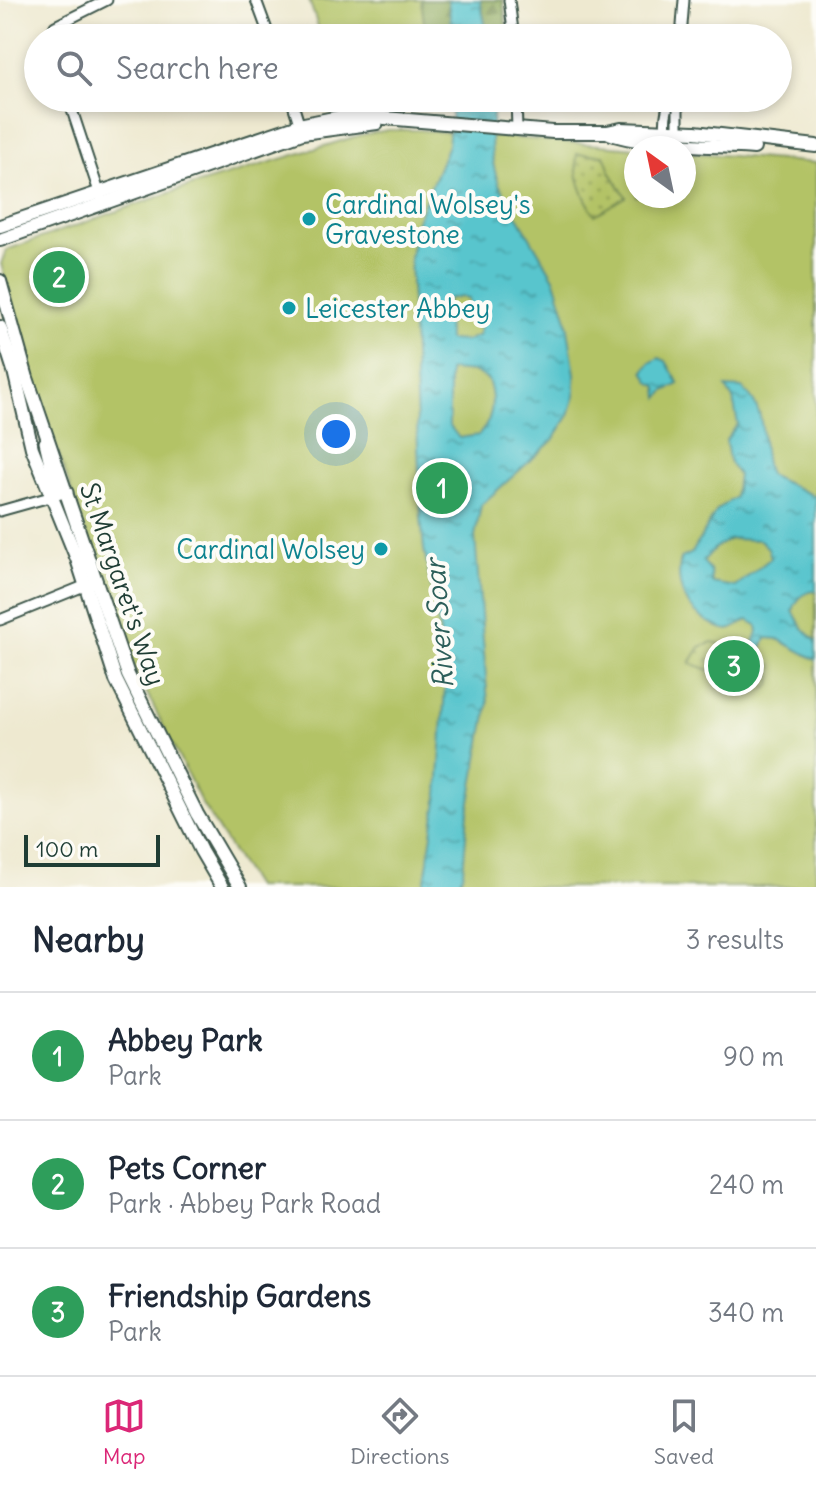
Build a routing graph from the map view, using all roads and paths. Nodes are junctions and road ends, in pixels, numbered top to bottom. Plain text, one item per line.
1 (107, 0) edge
2 (256, 0) edge
3 (509, 0) edge
4 (684, 0) edge
5 (59, 24) edge
6 (265, 24) edge
7 (512, 24) edge
8 (682, 24) edge
9 (73, 112) edge
10 (295, 112) edge
11 (516, 112) edge
12 (669, 112) edge
13 (675, 112) edge
14 (300, 129) junction
15 (517, 129) junction
16 (671, 134) junction
17 (816, 146) edge
18 (816, 154) edge
19 (100, 197) junction
20 (0, 226) edge
21 (0, 240) edge
22 (0, 281) edge
23 (0, 327) edge
24 (43, 420) junction
25 (68, 492) junction
26 (51, 496) junction
27 (0, 511) edge
28 (91, 583) junction
29 (0, 620) edge
30 (222, 887) edge
31 (240, 887) edge

1 - 5 street
2 - 6 street
3 - 7 street
4 - 8 street
9 - 19 street
10 - 14 street
11 - 15 street
12 - 16 street
13 - 16 street
14 - 15 main road
14 - 19 main road
15 - 16 main road
16 - 17 main road
16 - 18 main road
19 - 20 main road
19 - 21 main road
22 - 24 main road, St Margaret's Way
23 - 26 main road, St Margaret's Way
24 - 25 main road, St Margaret's Way
24 - 26 street
25 - 26 street
25 - 28 main road, St Margaret's Way
26 - 27 street
26 - 28 main road, St Margaret's Way
28 - 29 street
28 - 30 main road, St Margaret's Way
28 - 31 main road, St Margaret's Way

